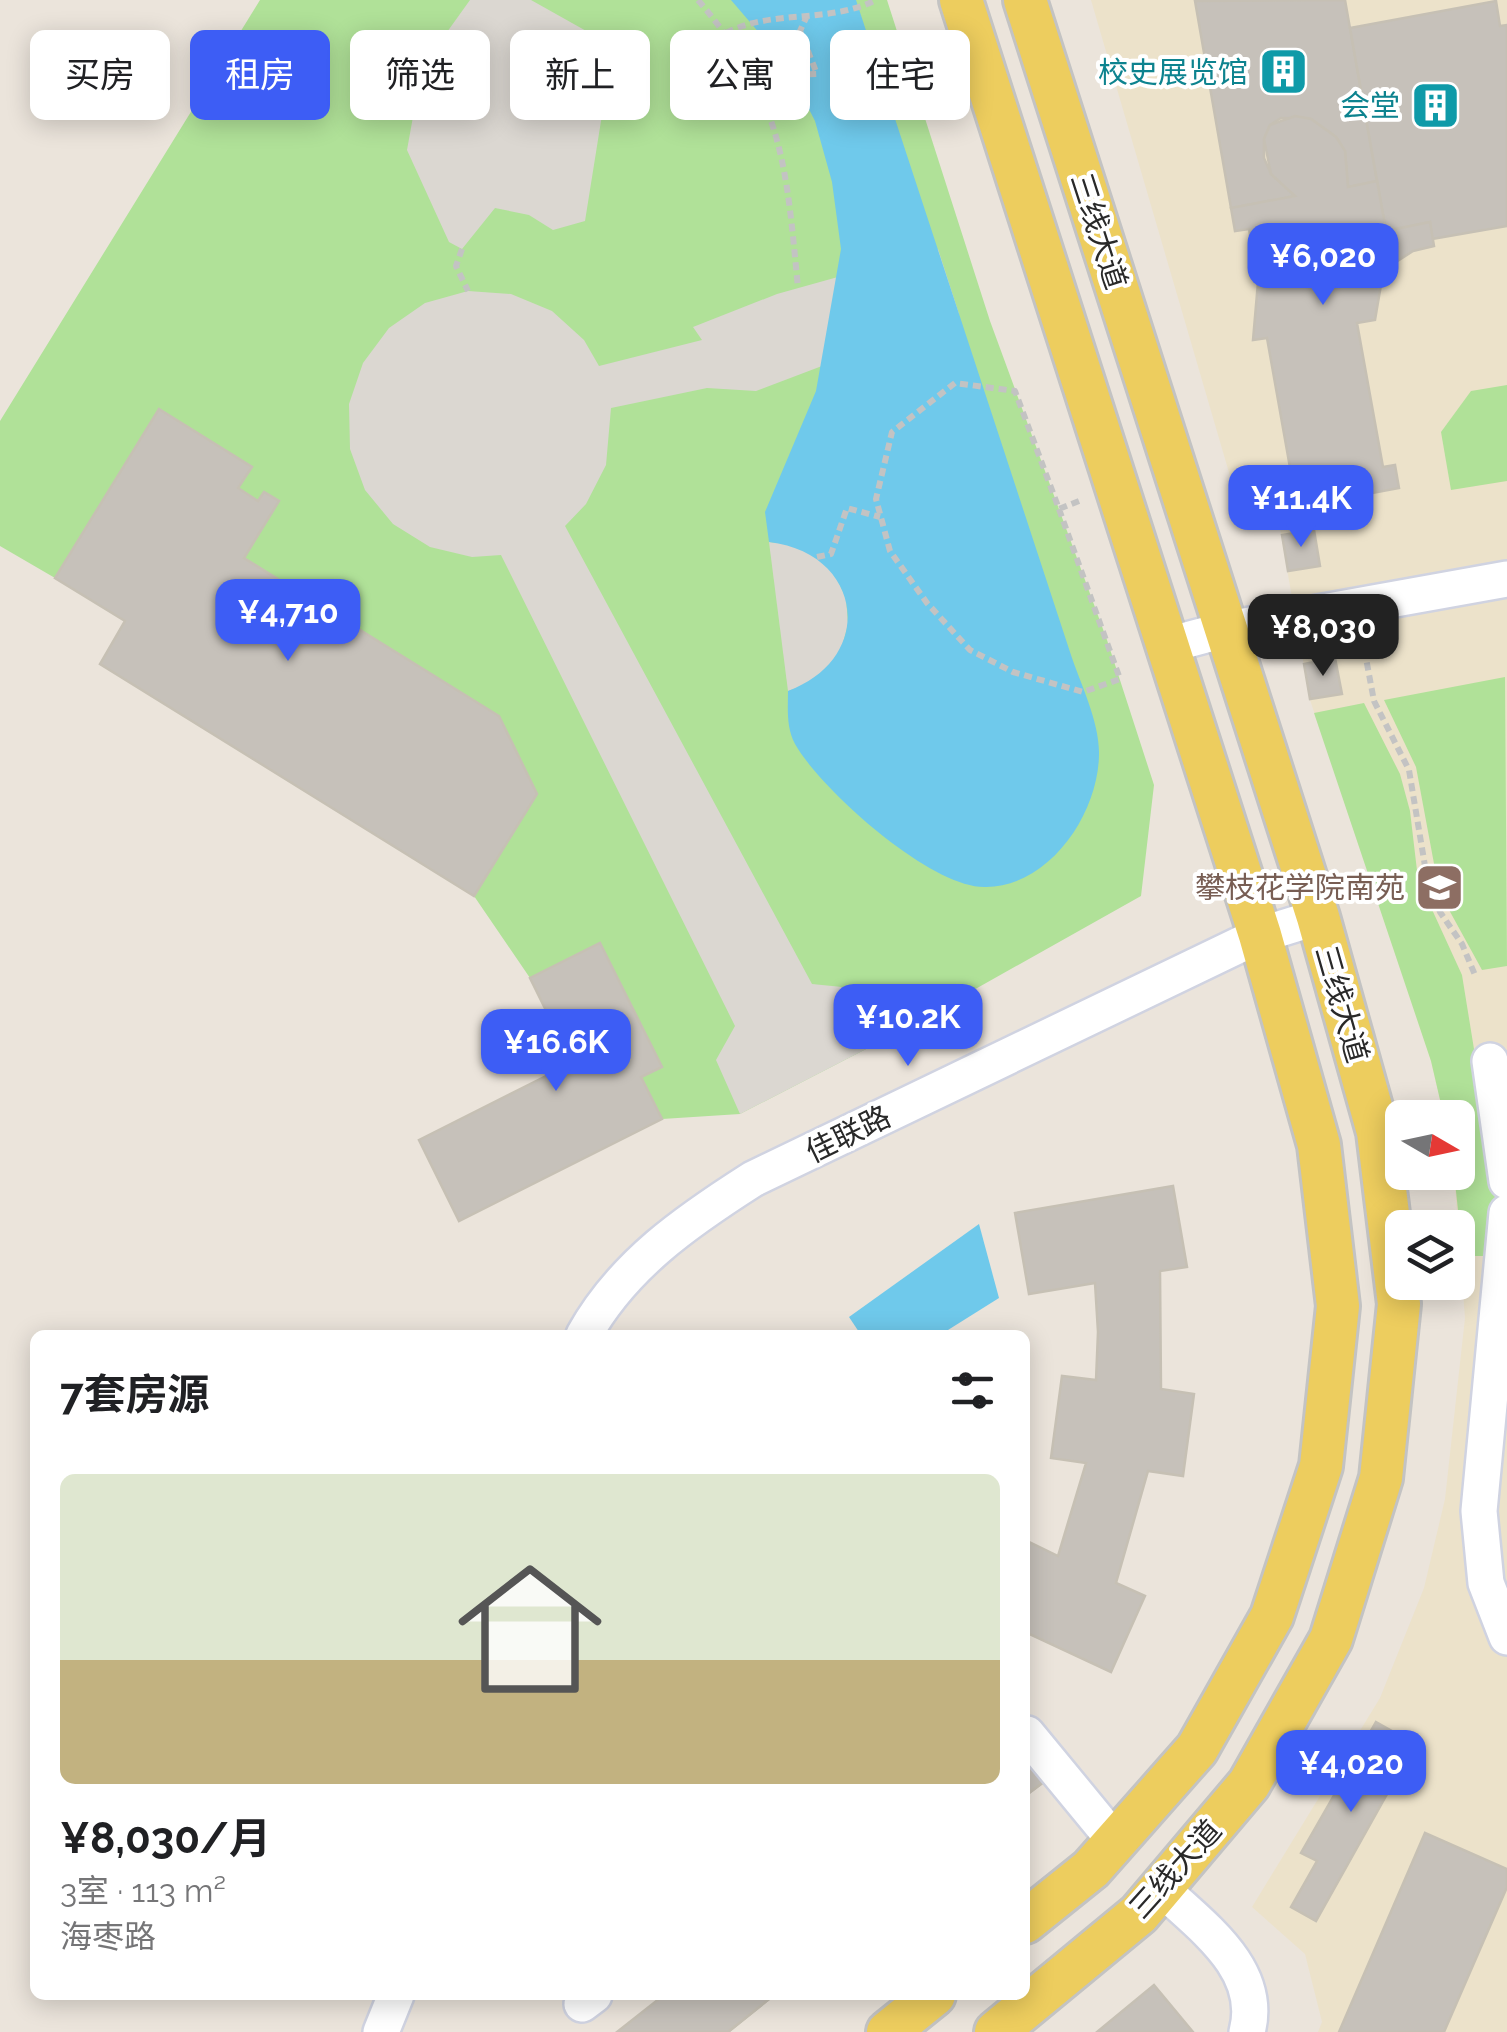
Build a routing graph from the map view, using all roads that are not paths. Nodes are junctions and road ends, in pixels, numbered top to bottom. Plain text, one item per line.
1 (961, 0) edge
2 (1025, 0) edge
3 (1507, 580) edge
4 (1228, 629) junction
5 (1168, 645) junction
6 (1318, 916) junction
7 (1260, 936) junction
8 (1490, 1062) dead end
9 (1507, 1181) edge
10 (1507, 1212) edge
11 (600, 1328) edge
12 (1507, 1637) edge
13 (1030, 1738) edge
14 (1116, 1842) junction
15 (1161, 1888) junction
16 (1030, 1918) edge
17 (394, 2000) edge
18 (928, 2000) edge
19 (381, 2032) edge
20 (888, 2032) edge
21 (996, 2032) edge
22 (1248, 2032) edge

1 - 5 main road, 三线大道
2 - 4 main road, 三线大道
3 - 4 street
4 - 5 street
4 - 6 main road, 三线大道
5 - 7 main road, 三线大道
6 - 7 street, 佳联路
6 - 15 main road, 三线大道
7 - 11 street, 佳联路
7 - 14 main road, 三线大道
8 - 9 street
10 - 12 street
13 - 14 street
14 - 16 main road, 三线大道
15 - 21 main road, 三线大道
15 - 22 street
17 - 19 street
18 - 20 main road

